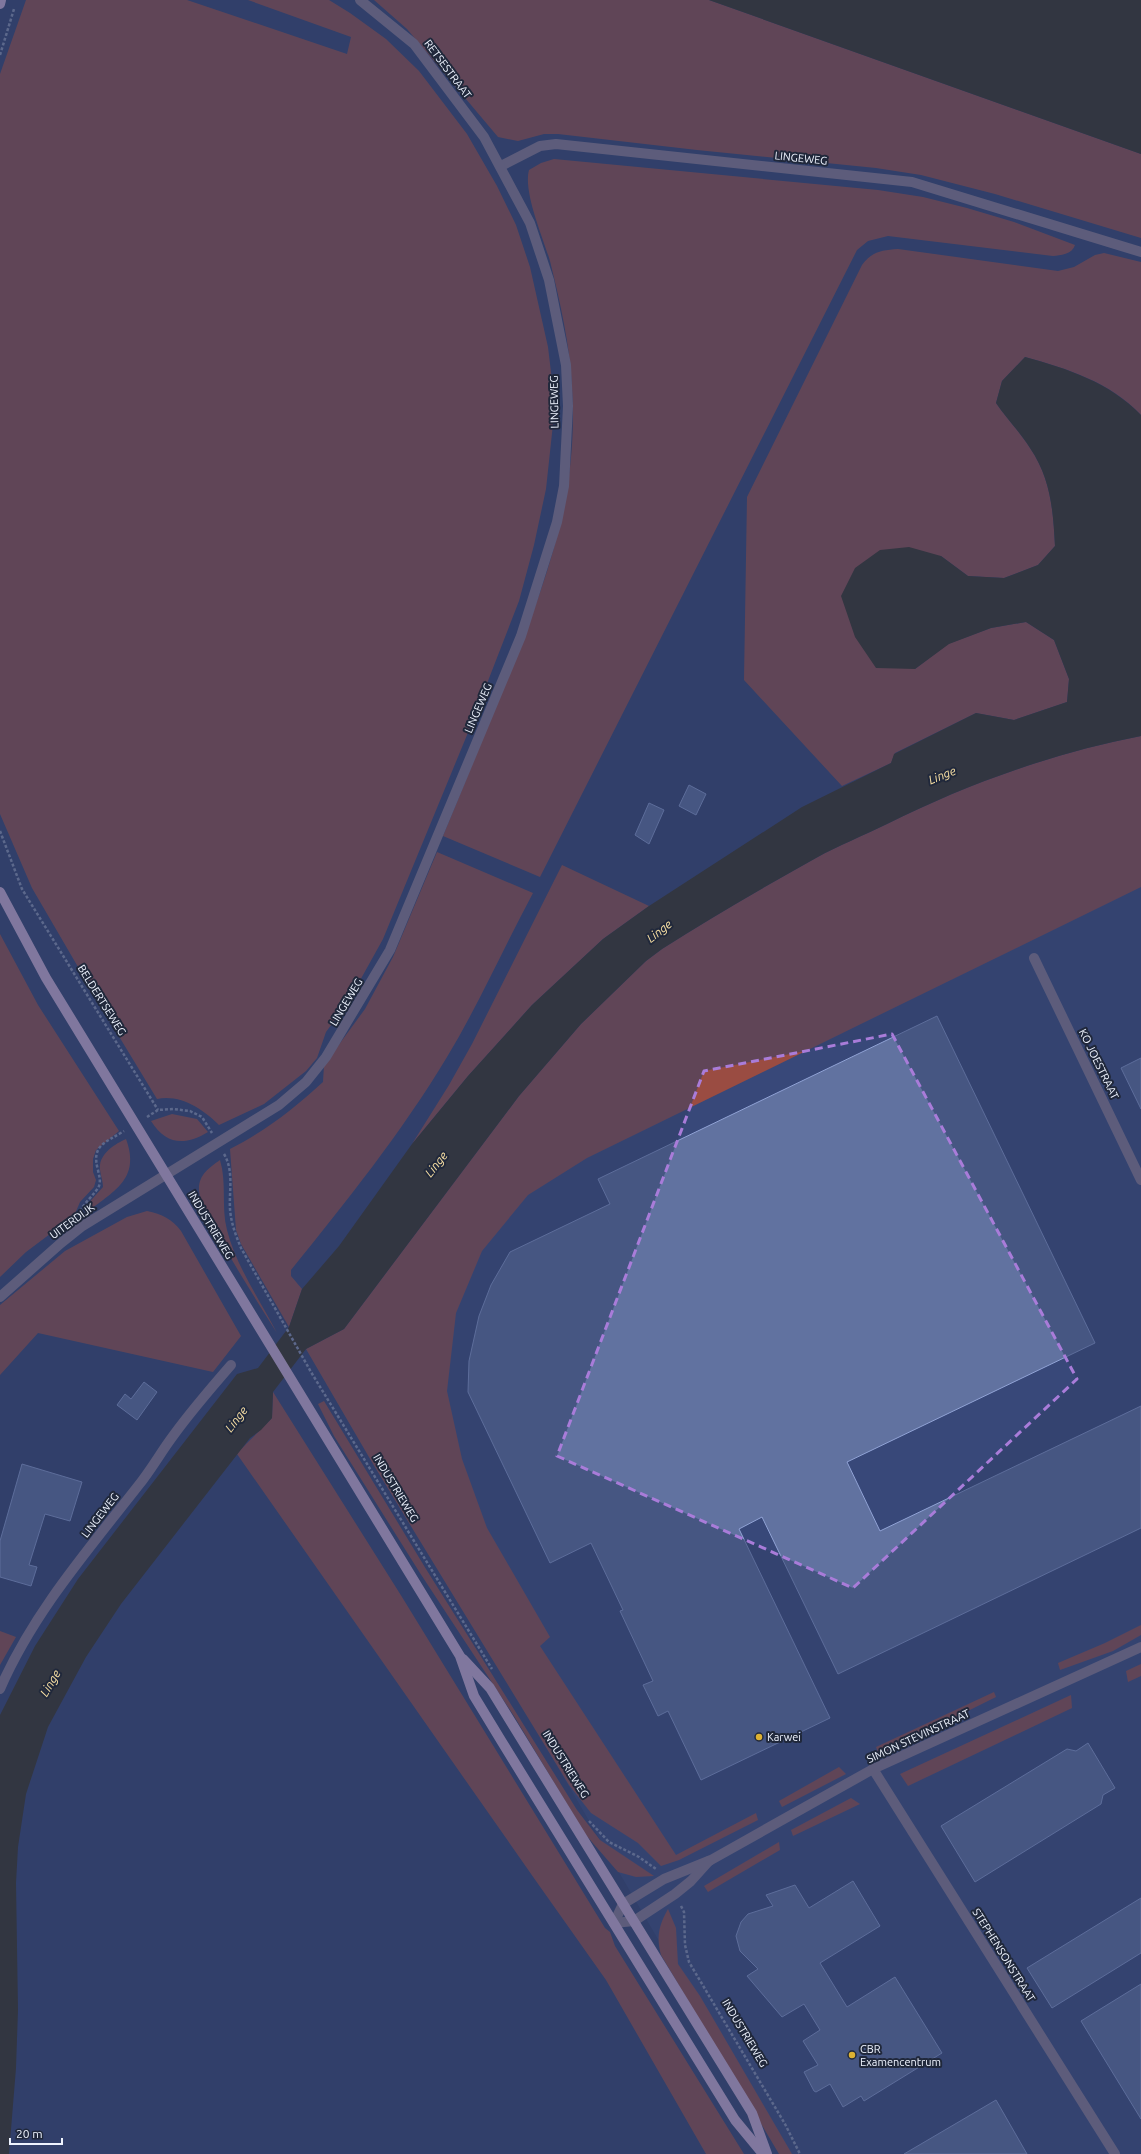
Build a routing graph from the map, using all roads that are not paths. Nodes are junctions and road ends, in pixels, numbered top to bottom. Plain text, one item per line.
1 (1, 0) edge
2 (360, 0) edge
3 (0, 4) edge
4 (501, 166) junction
5 (1141, 252) edge
6 (0, 892) edge
7 (1034, 958) dead end
8 (167, 1174) junction
9 (1141, 1180) edge
10 (0, 1297) edge
11 (231, 1366) dead end
12 (1141, 1647) edge
13 (460, 1656) junction
14 (0, 1689) edge
15 (873, 1769) junction
16 (711, 1860) junction
17 (623, 1904) junction
18 (634, 1921) junction
19 (614, 1924) junction
20 (763, 2154) edge
21 (767, 2154) edge
22 (1116, 2154) edge

1 - 3 main road
2 - 4 street, RETSESTRAAT
4 - 5 street, LINGEWEG
4 - 8 street, LINGEWEG
6 - 8 main road
7 - 9 street, KO JOESTRAAT
8 - 10 street, UITERDIJK
8 - 13 main road, INDUSTRIEWEG
11 - 14 street, LINGEWEG
12 - 15 street, SIMON STEVINSTRAAT
13 - 17 main road, INDUSTRIEWEG
13 - 19 main road, INDUSTRIEWEG
15 - 16 street, SIMON STEVINSTRAAT
15 - 22 street, STEPHENSONSTRAAT
16 - 17 street, SIMON STEVINSTRAAT
16 - 18 street, SIMON STEVINSTRAAT
17 - 18 main road, INDUSTRIEWEG
17 - 19 street
18 - 19 street, SIMON STEVINSTRAAT
18 - 21 main road, INDUSTRIEWEG
19 - 20 main road, INDUSTRIEWEG

